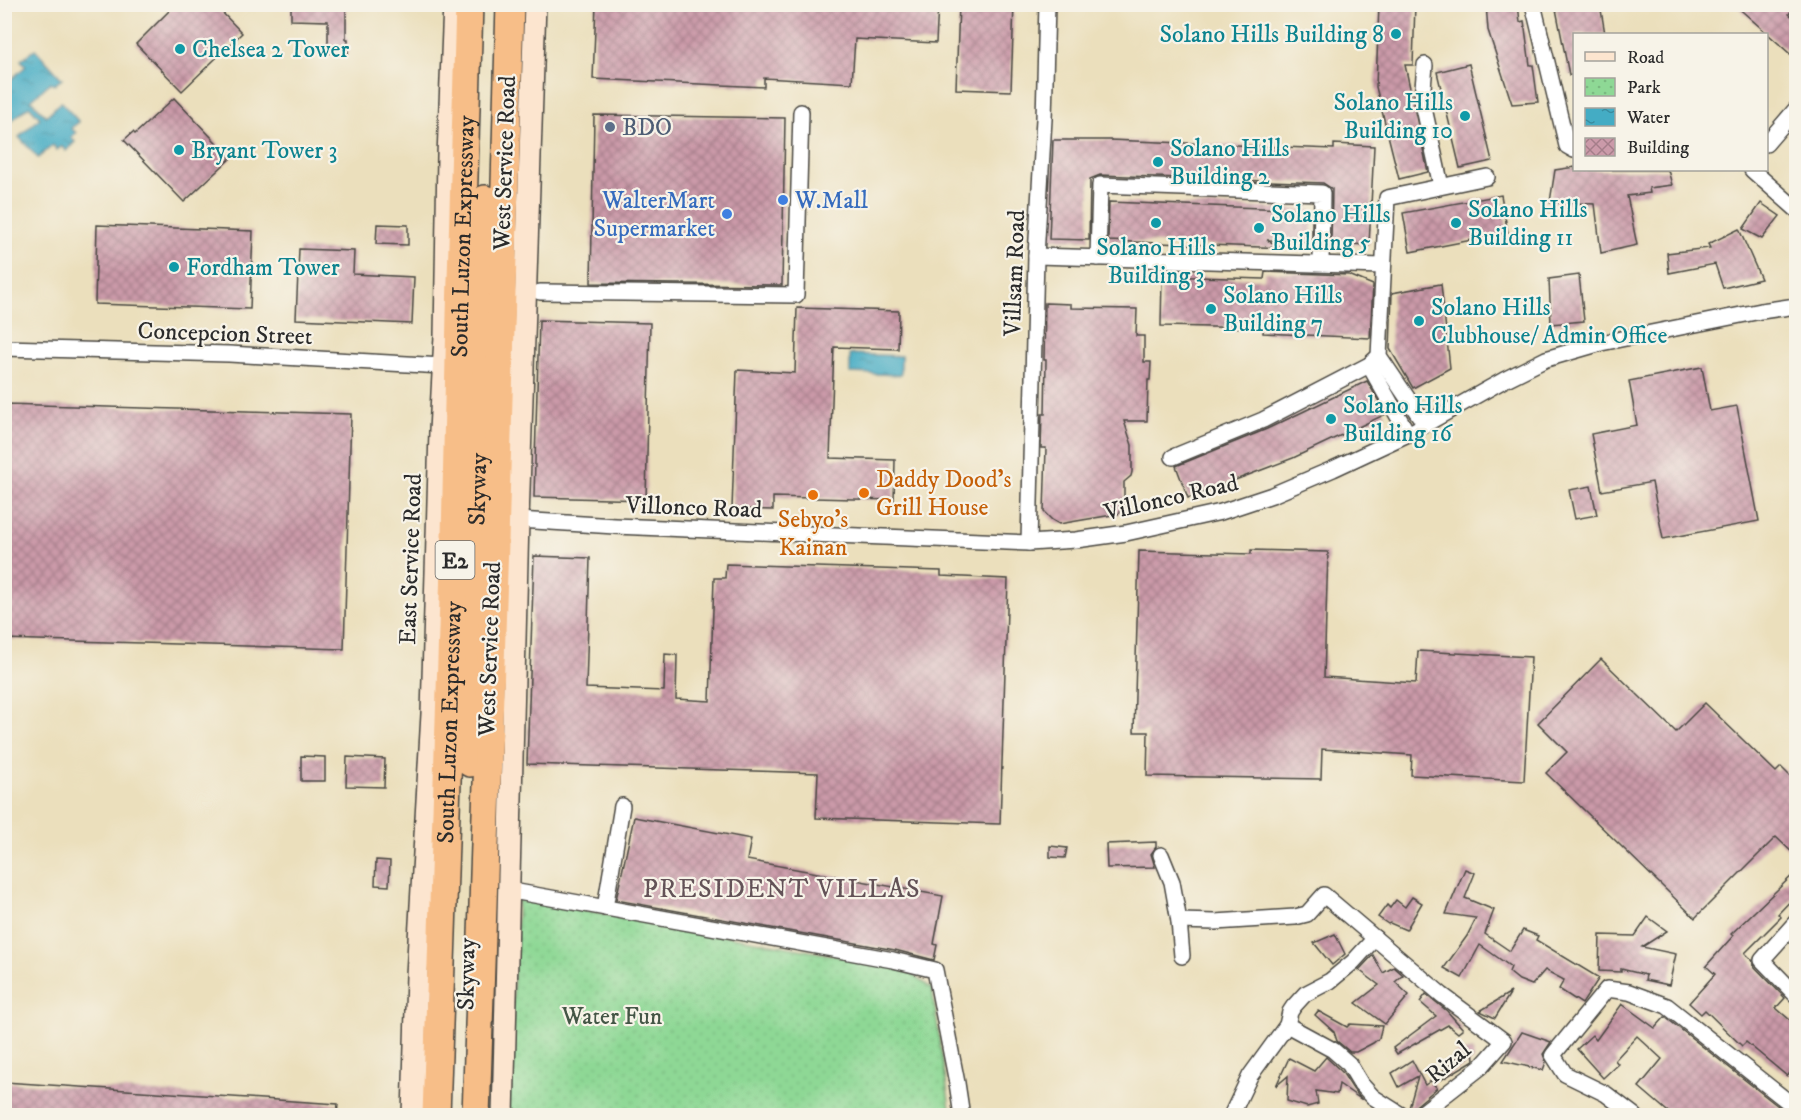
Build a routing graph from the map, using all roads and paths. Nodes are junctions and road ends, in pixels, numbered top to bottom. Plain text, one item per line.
1 (454, 4) edge
2 (471, 4) edge
3 (491, 4) edge
4 (510, 4) edge
5 (534, 4) edge
6 (1047, 4) edge
7 (1533, 4) edge
8 (1425, 65) dead end
9 (1797, 109) edge
10 (801, 112) dead end
11 (1768, 143) edge
12 (1573, 149) edge
13 (1753, 171) edge
14 (1487, 177) dead end
15 (1442, 186) junction
16 (1797, 209) edge
17 (1036, 256) junction
18 (1098, 258) junction
19 (1321, 263) junction
20 (1383, 266) junction
21 (540, 292) dead end
22 (1797, 306) edge
23 (4, 348) edge
24 (1374, 360) junction
25 (443, 366) junction
26 (1411, 403) junction
27 (1395, 411) junction
28 (1425, 424) junction
29 (1408, 434) junction
30 (1173, 457) dead end
31 (518, 520) junction
32 (1029, 543) junction
33 (622, 806) dead end
34 (1161, 855) dead end
35 (507, 890) junction
36 (605, 908) junction
37 (1179, 921) junction
38 (1797, 922) edge
39 (1375, 938) junction
40 (1182, 957) dead end
41 (1797, 995) edge
42 (1287, 1025) junction
43 (1797, 1108) edge
44 (412, 1116) edge
45 (436, 1116) edge
46 (448, 1116) edge
47 (463, 1116) edge
48 (476, 1116) edge
49 (502, 1116) edge
50 (962, 1116) edge
51 (1231, 1116) edge
52 (1403, 1116) edge
53 (1418, 1116) edge
54 (1635, 1116) edge

1 - 25 main road, East Service Road
2 - 45 highway, South Luzon Expressway / E2
2 - 46 highway, Skyway / E2
3 - 47 highway, Skyway / E2
4 - 48 highway, South Luzon Expressway / E2
5 - 31 main road, West Service Road
6 - 17 street, Villsam Road
7 - 12 street
8 - 15 street
9 - 11 street
10 - 21 street
13 - 16 street
14 - 15 street
15 - 20 street
17 - 18 street
17 - 32 street, Villsam Road
18 - 19 street
18 - 19 street
19 - 20 street
20 - 24 street
22 - 28 street, Villonco Road
23 - 25 street, Concepcion Street
24 - 26 street
24 - 27 street
24 - 30 street
25 - 44 main road, East Service Road
26 - 27 street
26 - 28 street
27 - 29 street
28 - 29 street, Villonco Road
29 - 32 street, Villonco Road
31 - 32 street, Villonco Road
31 - 35 main road, West Service Road
33 - 36 street
34 - 37 street
35 - 36 street
35 - 49 main road, West Service Road
36 - 50 street
37 - 39 street
37 - 40 street
38 - 41 street
39 - 42 street
39 - 53 street, Rizal
42 - 51 street
42 - 52 street
43 - 54 street

